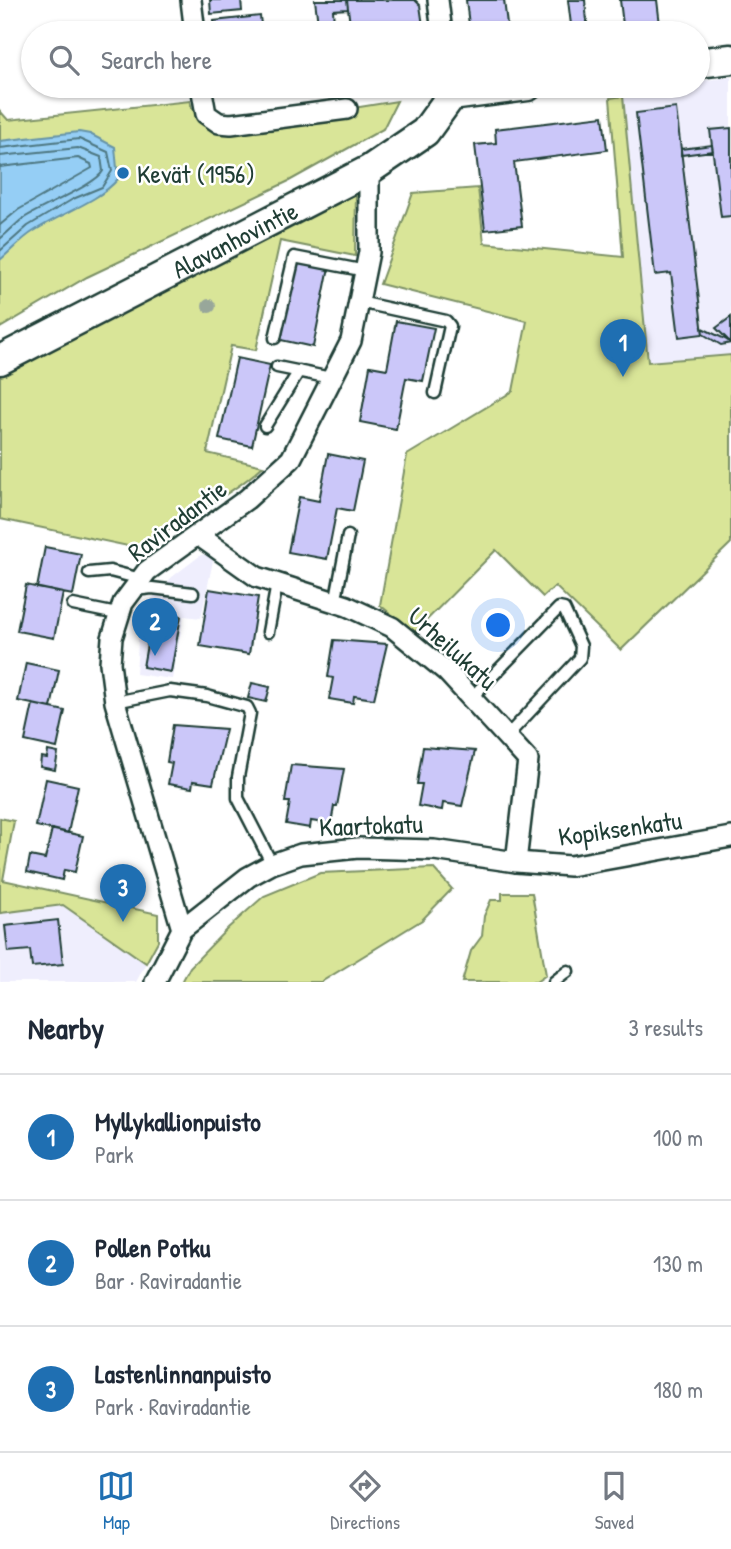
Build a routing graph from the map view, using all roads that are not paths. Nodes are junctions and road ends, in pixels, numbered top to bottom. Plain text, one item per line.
1 (191, 0) edge
2 (438, 0) edge
3 (194, 21) edge
4 (441, 21) edge
5 (731, 59) edge
6 (710, 62) edge
7 (203, 98) edge
8 (447, 98) edge
9 (347, 109) dead end
10 (369, 170) junction
11 (366, 271) junction
12 (359, 302) junction
13 (275, 338) dead end
14 (0, 360) edge
15 (277, 367) dead end
16 (299, 372) junction
17 (331, 378) junction
18 (435, 393) dead end
19 (265, 426) dead end
20 (198, 535) junction
21 (348, 537) dead end
22 (89, 573) dead end
23 (277, 584) junction
24 (136, 585) junction
25 (192, 593) dead end
26 (335, 603) junction
27 (73, 605) dead end
28 (117, 614) junction
29 (268, 632) dead end
30 (471, 698) junction
31 (115, 702) junction
32 (507, 736) junction
33 (731, 837) edge
34 (516, 862) junction
35 (272, 864) junction
36 (182, 929) junction
37 (568, 971) dead end
38 (155, 982) edge
39 (554, 982) edge

1 - 3 street
2 - 4 street
5 - 6 main road
7 - 9 street
8 - 10 main road, Alavanhovintie
10 - 11 street, Raviradantie
10 - 14 main road, Alavanhovintie
11 - 12 street, Raviradantie
11 - 13 lane
12 - 17 street, Raviradantie
12 - 18 lane
15 - 16 lane
16 - 17 lane
16 - 19 lane
17 - 20 street, Raviradantie
20 - 23 street, Urheilukatu
20 - 24 street, Raviradantie
21 - 26 lane
22 - 24 lane
23 - 26 street, Urheilukatu
23 - 29 lane
24 - 25 lane
24 - 28 street, Raviradantie
26 - 30 street, Urheilukatu
27 - 28 lane
28 - 31 street, Raviradantie
30 - 32 street, Urheilukatu
30 - 32 lane
31 - 35 lane
31 - 36 street, Raviradantie
32 - 34 street, Urheilukatu
33 - 34 street, Kopiksenkatu
34 - 35 street, Kaartokatu
35 - 36 street, Kaartokatu
36 - 38 street, Kaartokatu
37 - 39 lane

